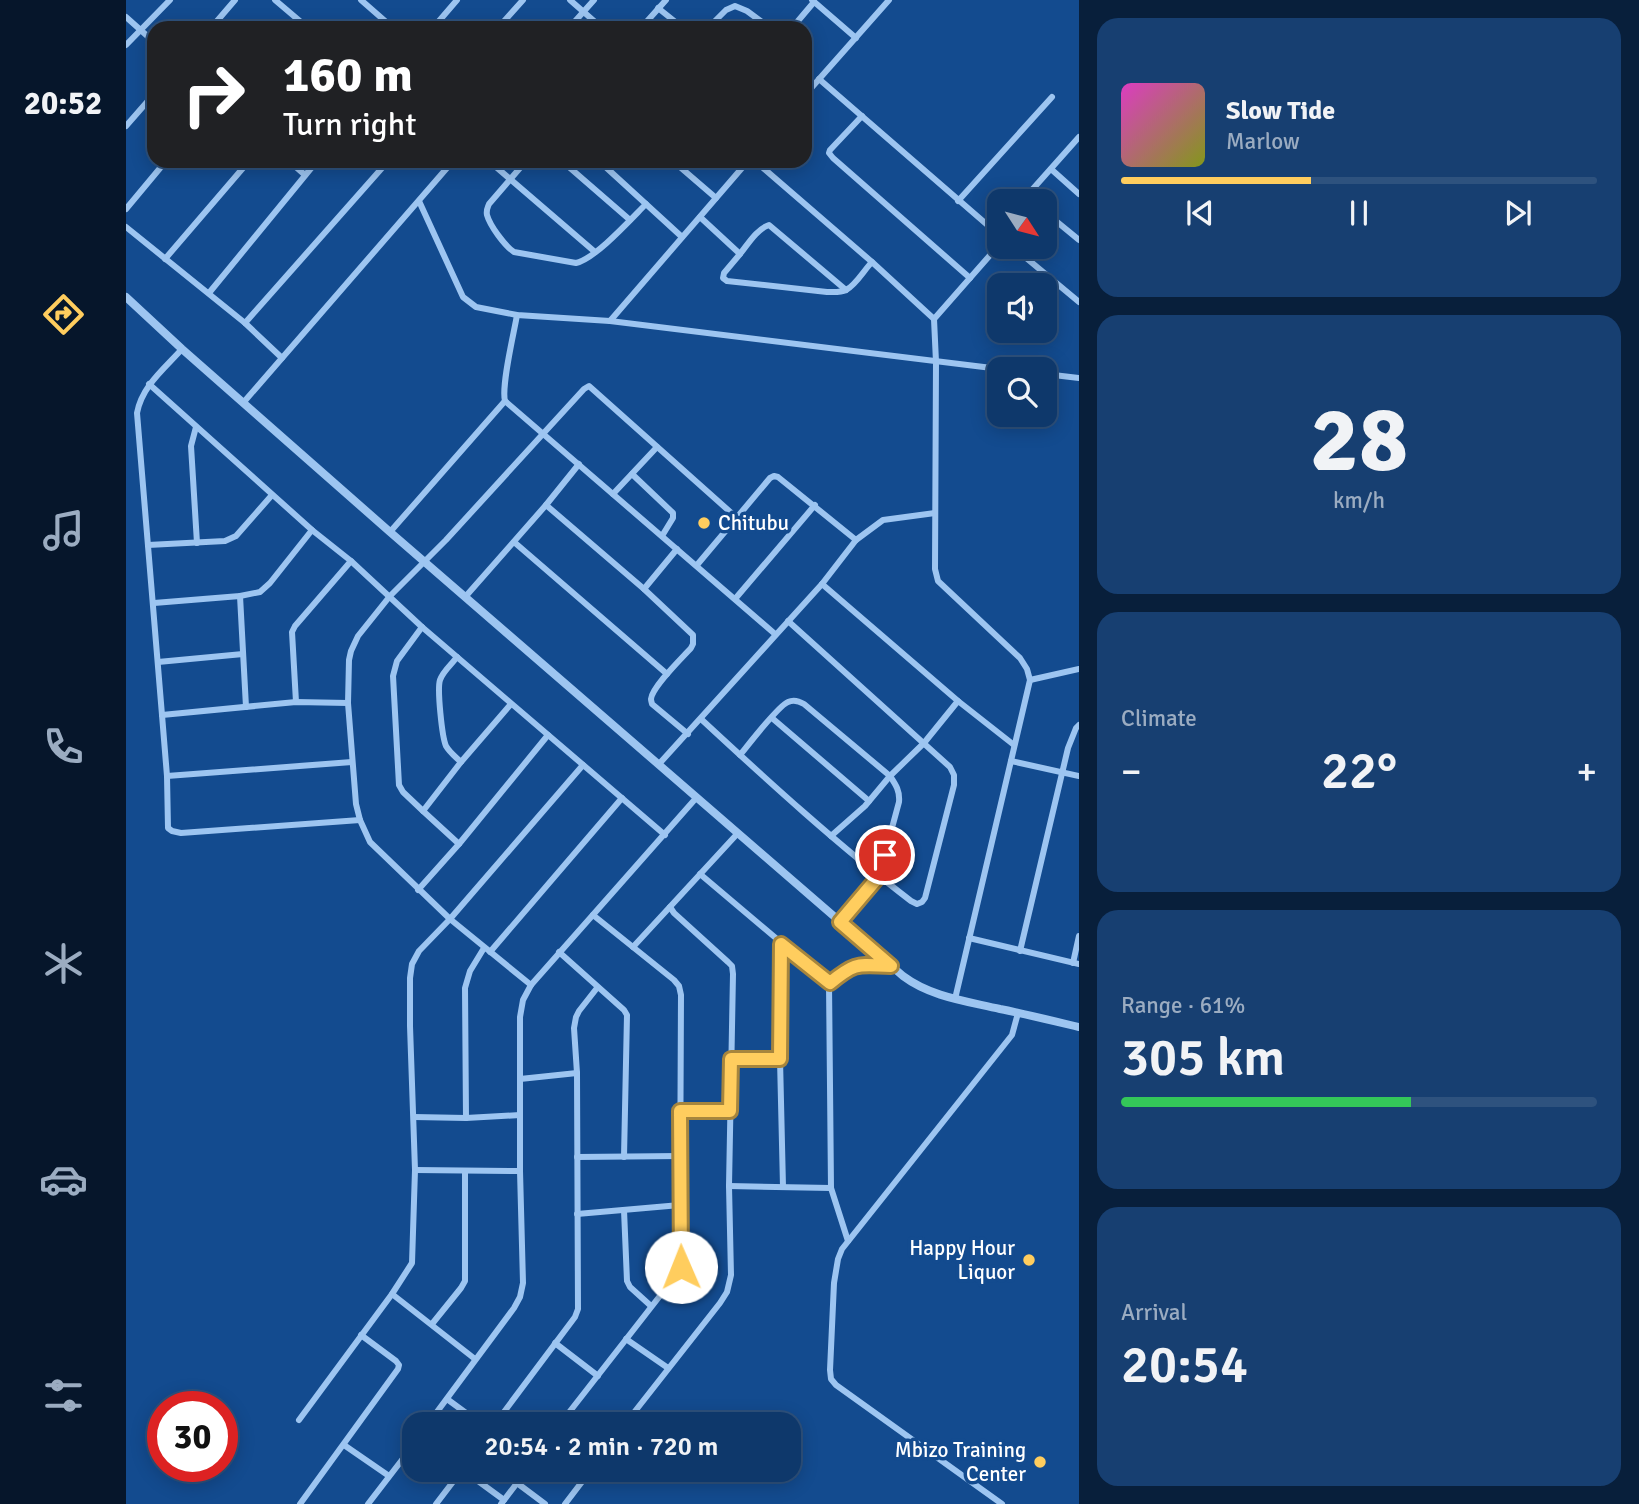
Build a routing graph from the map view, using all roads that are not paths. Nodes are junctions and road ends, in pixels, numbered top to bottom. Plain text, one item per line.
1 (170, 0) edge
2 (235, 0) edge
3 (275, 0) edge
4 (361, 0) edge
5 (457, 0) edge
6 (523, 0) edge
7 (570, 0) edge
8 (594, 0) edge
9 (666, 0) edge
10 (889, 0) edge
11 (813, 1) edge
12 (659, 8) junction
13 (584, 11) junction
14 (126, 17) edge
15 (150, 21) edge
16 (217, 21) edge
17 (300, 21) edge
18 (385, 21) edge
19 (439, 21) edge
20 (504, 21) edge
21 (575, 21) edge
22 (595, 21) edge
23 (647, 21) edge
24 (674, 21) edge
25 (715, 21) edge
26 (760, 21) edge
27 (797, 21) edge
28 (147, 24) edge
29 (141, 30) junction
30 (147, 36) edge
31 (856, 38) junction
32 (126, 45) edge
33 (819, 79) junction
34 (812, 87) edge
35 (1052, 97) dead end
36 (147, 102) edge
37 (862, 116) junction
38 (126, 126) edge
39 (1079, 137) edge
40 (160, 168) edge
41 (244, 168) edge
42 (297, 168) edge
43 (311, 168) edge
44 (382, 168) edge
45 (447, 168) edge
46 (497, 168) edge
47 (520, 168) edge
48 (570, 168) edge
49 (606, 168) edge
50 (681, 168) edge
51 (742, 168) edge
52 (763, 168) edge
53 (1051, 169) junction
54 (305, 175) junction
55 (510, 179) junction
56 (1033, 189) edge
57 (1079, 194) edge
58 (716, 198) junction
59 (419, 201) junction
60 (958, 201) junction
61 (646, 204) junction
62 (126, 209) edge
63 (700, 217) junction
64 (630, 220) junction
65 (1057, 222) edge
66 (987, 225) edge
67 (126, 227) edge
68 (682, 237) junction
69 (1079, 240) edge
70 (595, 252) junction
71 (740, 254) junction
72 (165, 259) junction
73 (987, 259) edge
74 (1027, 259) edge
75 (872, 262) junction
76 (970, 278) junction
77 (846, 290) junction
78 (209, 293) junction
79 (126, 297) edge
80 (1079, 302) edge
81 (517, 315) junction
82 (934, 319) junction
83 (610, 321) junction
84 (245, 323) junction
85 (182, 349) junction
86 (282, 358) junction
87 (936, 362) junction
88 (987, 368) edge
89 (1057, 375) edge
90 (1079, 378) edge
91 (149, 384) junction
92 (505, 401) junction
93 (243, 403) junction
94 (196, 427) junction
95 (542, 433) junction
96 (657, 447) junction
97 (579, 464) junction
98 (632, 474) junction
99 (614, 494) junction
100 (272, 495) junction
101 (546, 505) junction
102 (815, 505) junction
103 (935, 513) junction
104 (737, 518) junction
105 (312, 530) junction
106 (390, 531) junction
107 (662, 536) junction
108 (856, 540) junction
109 (514, 541) junction
110 (197, 543) junction
111 (148, 545) junction
112 (677, 550) junction
113 (351, 561) junction
114 (424, 561) junction
115 (697, 565) junction
116 (822, 584) junction
117 (644, 589) junction
118 (240, 596) junction
119 (390, 596) junction
120 (466, 596) junction
121 (735, 600) junction
122 (154, 603) junction
123 (788, 621) junction
124 (422, 627) junction
125 (775, 634) junction
126 (243, 654) junction
127 (457, 657) junction
128 (158, 662) junction
129 (1079, 669) edge
130 (667, 674) junction
131 (1030, 680) junction
132 (958, 701) junction
133 (296, 702) junction
134 (348, 703) junction
135 (511, 704) junction
136 (246, 707) junction
137 (162, 715) junction
138 (772, 718) junction
139 (701, 719) junction
140 (1079, 725) edge
141 (688, 734) junction
142 (548, 735) junction
143 (924, 743) junction
144 (1014, 746) junction
145 (740, 755) junction
146 (1011, 761) junction
147 (352, 762) junction
148 (461, 762) junction
149 (659, 764) junction
150 (583, 765) junction
151 (1062, 773) junction
152 (167, 776) junction
153 (890, 776) junction
154 (1079, 776) edge
155 (697, 797) junction
156 (622, 798) junction
157 (869, 801) junction
158 (423, 811) junction
159 (360, 820) junction
160 (738, 833) junction
161 (665, 835) junction
162 (831, 836) junction
163 (459, 844) junction
164 (700, 874) junction
165 (879, 876) junction
166 (418, 890) junction
167 (670, 907) junction
168 (593, 915) junction
169 (450, 919) junction
170 (840, 922) junction
171 (1079, 936) edge
172 (970, 938) junction
173 (781, 944) junction
174 (634, 947) junction
175 (487, 950) junction
176 (1020, 951) junction
177 (559, 952) junction
178 (1076, 964) edge
179 (891, 966) junction
180 (830, 983) junction
181 (531, 985) junction
182 (597, 988) junction
183 (955, 999) junction
184 (1018, 1013) junction
185 (1079, 1027) edge
186 (731, 1059) junction
187 (780, 1059) junction
188 (577, 1073) junction
189 (520, 1079) junction
190 (680, 1111) junction
191 (730, 1111) junction
192 (520, 1115) junction
193 (414, 1117) junction
194 (466, 1118) junction
195 (680, 1156) junction
196 (577, 1157) junction
197 (624, 1157) junction
198 (415, 1170) junction
199 (465, 1171) junction
200 (520, 1171) junction
201 (729, 1186) junction
202 (783, 1187) junction
203 (831, 1188) junction
204 (680, 1205) junction
205 (624, 1210) junction
206 (577, 1214) junction
207 (848, 1241) junction
208 (392, 1294) junction
209 (651, 1306) junction
210 (432, 1324) junction
211 (361, 1335) junction
212 (626, 1339) junction
213 (555, 1343) junction
214 (475, 1359) junction
215 (668, 1368) junction
216 (598, 1376) junction
217 (447, 1399) junction
218 (437, 1412) edge
219 (465, 1412) edge
220 (504, 1412) edge
221 (572, 1412) edge
222 (634, 1412) edge
223 (299, 1420) dead end
224 (344, 1445) junction
225 (402, 1460) edge
226 (389, 1476) junction
227 (453, 1482) edge
228 (478, 1482) edge
229 (581, 1482) edge
230 (517, 1483) joint
231 (503, 1502) edge
232 (300, 1504) edge
233 (368, 1504) edge
234 (436, 1504) edge
235 (545, 1504) edge
236 (565, 1504) edge
237 (1002, 1504) edge

1 - 15 street
2 - 16 street
3 - 17 street
4 - 18 street
5 - 19 street
6 - 20 street
7 - 13 street
8 - 13 street
9 - 12 street
10 - 31 street
11 - 27 street
11 - 31 street
12 - 23 street
12 - 24 street
13 - 21 street
13 - 22 street
14 - 29 street
25 - 26 street
28 - 29 street
29 - 30 street
29 - 32 street
31 - 33 street
33 - 34 street
33 - 37 street
35 - 60 street
36 - 38 street
37 - 60 street
37 - 76 street
39 - 53 street
40 - 62 street
41 - 72 street
42 - 54 street
43 - 54 street
44 - 84 street
45 - 59 street
46 - 55 street
47 - 55 street
48 - 64 street
49 - 61 street
50 - 58 street
51 - 58 street
52 - 75 street
53 - 56 street
53 - 57 street
54 - 78 street
55 - 70 street
55 - 70 street
58 - 63 street
59 - 81 street
59 - 86 street
60 - 66 street
61 - 64 street
61 - 68 street
63 - 68 street
63 - 71 street
64 - 70 street
65 - 69 street
67 - 72 street
68 - 83 street
71 - 77 street
71 - 77 street
72 - 78 street
73 - 76 street
74 - 80 street
75 - 77 street
75 - 82 street
76 - 82 street
78 - 84 street
79 - 85 street
81 - 83 street
81 - 92 street
82 - 87 street
83 - 87 street
84 - 86 street
85 - 91 street
85 - 93 street
86 - 93 street
87 - 88 street
87 - 103 street
89 - 90 street
91 - 94 street
91 - 111 street
92 - 95 street
92 - 106 street
93 - 106 street
94 - 100 street
94 - 110 street
95 - 96 street
95 - 97 street
95 - 114 street
96 - 98 street
96 - 104 street
97 - 99 street
97 - 101 street
98 - 99 street
98 - 107 street
99 - 107 street
100 - 105 street
100 - 110 street
101 - 109 street
101 - 117 street
102 - 104 street
102 - 108 street
102 - 121 street
103 - 108 street
103 - 131 street
104 - 115 street
105 - 113 street
105 - 118 street
106 - 114 street
107 - 112 street
108 - 116 street
109 - 120 street
109 - 130 street
110 - 111 street
111 - 122 street
112 - 115 street
112 - 117 street
113 - 119 street
113 - 133 street
114 - 119 street
114 - 120 street
115 - 121 street
116 - 123 street
116 - 132 street
117 - 130 street
118 - 122 street
118 - 126 street
119 - 124 street
119 - 134 street
120 - 149 street
121 - 125 street
122 - 128 street
123 - 125 street
123 - 143 street
124 - 127 street
124 - 158 street
125 - 139 street
126 - 128 street
126 - 136 street
127 - 135 street
127 - 148 street
128 - 137 street
129 - 131 street
130 - 141 street
131 - 144 street
132 - 143 street
132 - 144 street
133 - 134 street
133 - 136 street
134 - 147 street
135 - 142 street
135 - 148 street
136 - 137 street
137 - 152 street
138 - 145 street
138 - 153 street
138 - 157 street
139 - 141 street
139 - 145 street
140 - 151 street
141 - 149 street
142 - 150 street
142 - 163 street
143 - 153 street
143 - 165 street
144 - 146 street
145 - 162 street
146 - 151 street
146 - 172 street
147 - 152 street
147 - 159 street
148 - 158 street
149 - 155 street
150 - 156 street
150 - 169 street
151 - 154 street
151 - 176 street
152 - 159 street
153 - 157 street
153 - 165 street
155 - 160 street
155 - 161 street
156 - 161 street
156 - 175 street
157 - 162 street
158 - 163 street
159 - 166 street
160 - 164 street
160 - 170 street
161 - 168 street
162 - 165 street
163 - 166 street
164 - 167 street
164 - 173 street
165 - 170 street
166 - 169 street
167 - 174 street
167 - 186 street
168 - 174 street
168 - 177 street
169 - 175 street
169 - 193 street
170 - 179 street
171 - 178 street
172 - 176 street
172 - 183 street
173 - 180 street
173 - 187 street
174 - 190 street
175 - 181 street
175 - 194 street
176 - 178 street
177 - 181 street
177 - 182 street
179 - 180 street
179 - 183 street
180 - 203 street
181 - 189 street
182 - 188 street
182 - 197 street
183 - 184 street
184 - 185 street
184 - 207 street
186 - 187 street
186 - 191 street
187 - 202 street
188 - 189 street
188 - 196 street
189 - 192 street
190 - 191 street
190 - 195 street
191 - 201 street
192 - 194 street
192 - 200 street
193 - 194 street
193 - 198 street
195 - 197 street
195 - 204 street
196 - 197 street
196 - 206 street
198 - 199 street
198 - 208 street
199 - 200 street
199 - 210 street
200 - 214 street
201 - 202 street
201 - 215 street
202 - 203 street
203 - 207 street
204 - 205 street
204 - 209 street
205 - 206 street
205 - 209 street
206 - 213 street
207 - 237 street
208 - 210 street
208 - 211 street
209 - 212 street
210 - 214 street
211 - 223 street
211 - 224 street
212 - 215 street
212 - 216 street
213 - 216 street
213 - 220 street
214 - 217 street
215 - 222 street
216 - 221 street
217 - 218 street
217 - 219 street
224 - 226 street
224 - 232 street
225 - 226 street
226 - 233 street
227 - 234 street
228 - 231 street
229 - 236 street
230 - 231 street
230 - 235 street

